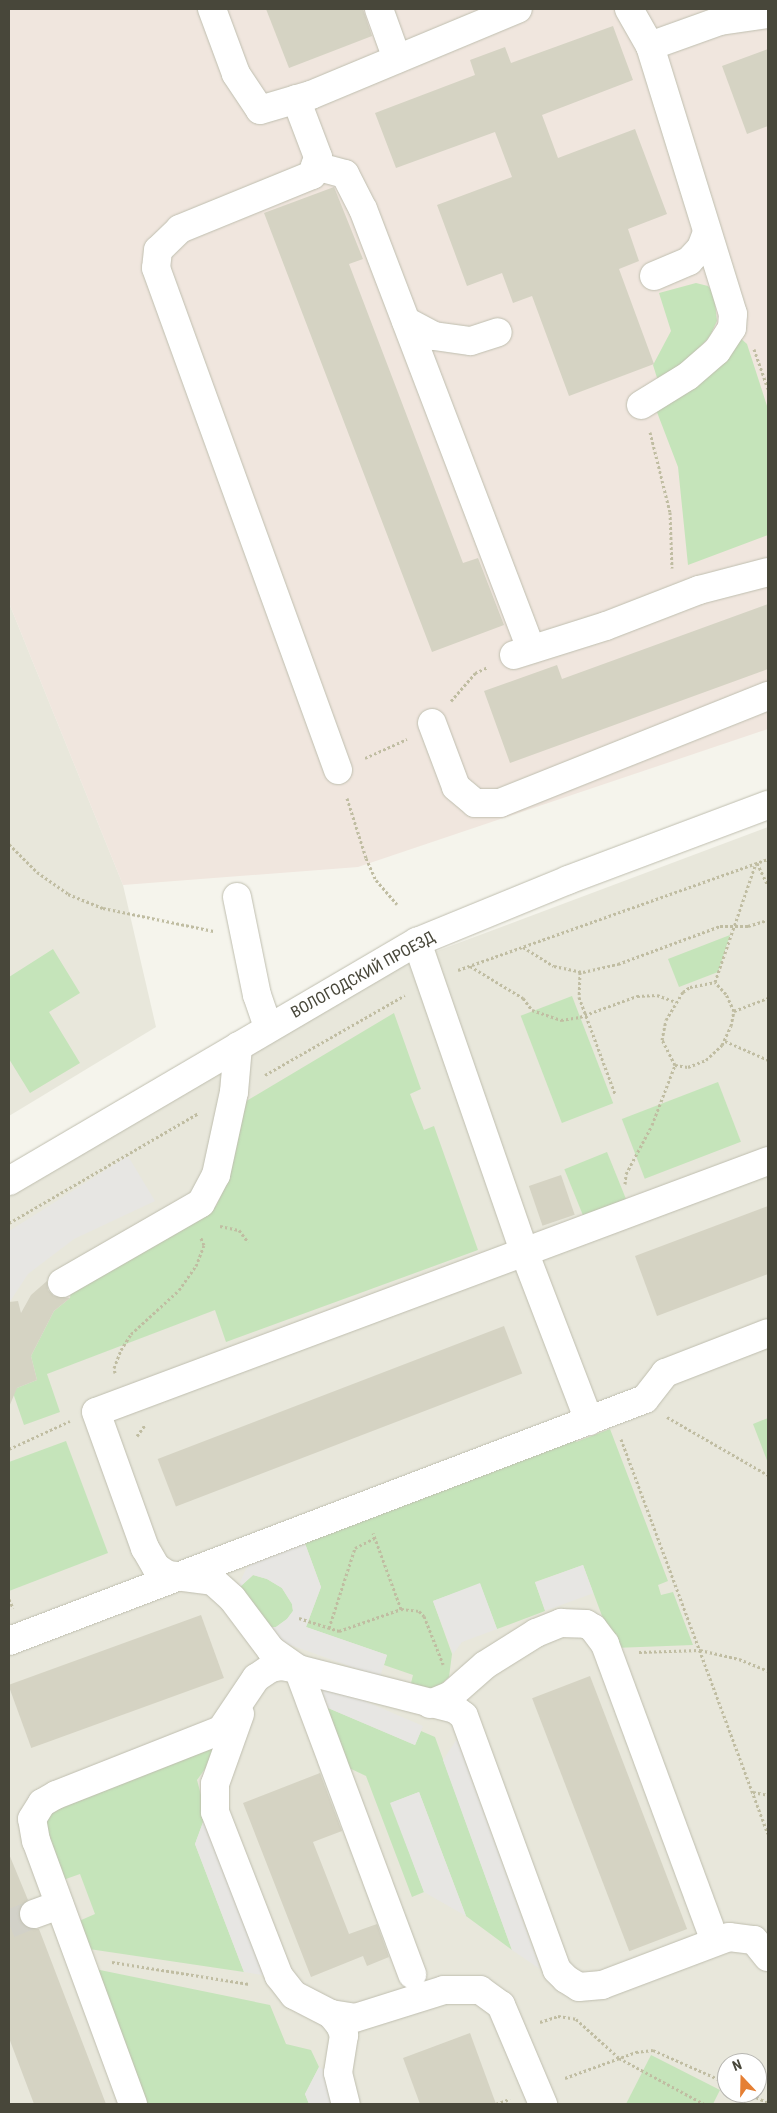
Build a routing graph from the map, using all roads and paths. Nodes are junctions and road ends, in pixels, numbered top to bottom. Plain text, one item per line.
1 (212, 9) edge
2 (379, 9) edge
3 (518, 9) edge
4 (629, 9) edge
5 (768, 14) edge
6 (718, 15) edge
7 (650, 46) junction
8 (397, 59) junction
9 (296, 99) junction
10 (315, 166) junction
11 (707, 232) junction
12 (689, 261) junction
13 (720, 269) junction
14 (654, 276) dead end
15 (406, 321) junction
16 (498, 332) dead end
17 (641, 405) joint
18 (768, 572) edge
19 (665, 603) junction
20 (768, 696) edge
21 (432, 723) dead end
22 (338, 770) joint
23 (768, 806) edge
24 (9, 844) edge
25 (768, 859) edge
26 (756, 863) junction
27 (768, 886) edge
28 (237, 897) dead end
29 (397, 904) dead end
30 (768, 920) edge
31 (733, 925) junction
32 (246, 939) junction
33 (417, 942) junction
34 (523, 947) junction
35 (470, 966) junction
36 (580, 972) junction
37 (430, 980) junction
38 (715, 982) junction
39 (768, 998) edge
40 (676, 1002) junction
41 (734, 1010) junction
42 (585, 1015) junction
43 (268, 1028) junction
44 (725, 1041) junction
45 (238, 1046) junction
46 (768, 1060) edge
47 (675, 1065) junction
48 (234, 1092) junction
49 (615, 1094) dead end
50 (768, 1161) edge
51 (9, 1181) edge
52 (631, 1214) junction
53 (193, 1217) junction
54 (9, 1223) edge
55 (248, 1242) dead end
56 (526, 1254) junction
57 (62, 1283) dead end
58 (768, 1333) edge
59 (644, 1399) junction
60 (124, 1402) junction
61 (96, 1412) junction
62 (600, 1417) junction
63 (9, 1449) edge
64 (768, 1475) edge
65 (364, 1508) junction
66 (375, 1538) junction
67 (250, 1550) junction
68 (180, 1577) junction
69 (401, 1608) junction
70 (242, 1612) junction
71 (298, 1618) dead end
72 (329, 1628) junction
73 (9, 1641) edge
74 (700, 1650) junction
75 (609, 1653) junction
76 (298, 1670) junction
77 (768, 1671) edge
78 (472, 1675) junction
79 (250, 1688) junction
80 (430, 1704) junction
81 (464, 1716) junction
82 (753, 1792) junction
83 (768, 1795) edge
84 (768, 1834) edge
85 (59, 1905) junction
86 (34, 1914) tunnel mouth
87 (715, 1941) junction
88 (78, 1957) junction
89 (768, 1958) edge
90 (412, 1974) dead end
91 (294, 1995) junction
92 (331, 2014) junction
93 (514, 2033) junction
94 (619, 2058) junction
95 (717, 2078) edge
96 (540, 2097) edge
97 (133, 2104) edge
98 (346, 2104) edge
99 (704, 2104) edge

1 - 9 street
2 - 8 street
3 - 8 street
4 - 7 street
5 - 6 street
6 - 7 street
7 - 11 street
8 - 9 street
9 - 10 street
10 - 15 street
10 - 22 street
11 - 12 street
11 - 13 street
12 - 13 street
12 - 14 street
13 - 17 street
15 - 16 street
15 - 19 street
17 - 19 path
18 - 19 street
20 - 21 street
22 - 29 path
23 - 33 street, ВОЛОГОДСКИЙ ПРОЕЗД
24 - 32 path
25 - 26 path
26 - 27 path
26 - 31 path
26 - 34 path
28 - 32 street
30 - 31 path
31 - 36 path
31 - 38 path
32 - 43 street
33 - 37 street
33 - 43 street, ВОЛОГОДСКИЙ ПРОЕЗД
34 - 35 path
34 - 36 path
35 - 37 path
35 - 42 path
36 - 42 path
37 - 48 path
37 - 56 street
38 - 40 path
38 - 41 path
39 - 41 path
40 - 42 path
40 - 47 path
41 - 44 path
42 - 49 path
43 - 45 street, ВОЛОГОДСКИЙ ПРОЕЗД
44 - 46 path
44 - 47 path
45 - 48 street
45 - 51 street, ВОЛОГОДСКИЙ ПРОЕЗД
47 - 52 path
48 - 53 street
48 - 54 path
50 - 52 street
52 - 56 street
53 - 55 path
53 - 57 street
53 - 60 path
56 - 60 street
56 - 62 street
58 - 59 street
59 - 62 street
59 - 64 path
60 - 61 street
61 - 63 path
61 - 68 street
62 - 65 street
62 - 74 path
65 - 66 path
65 - 67 street
66 - 69 path
66 - 72 path
67 - 68 street
67 - 70 street
68 - 70 street
68 - 73 street
69 - 72 path
69 - 78 path
70 - 76 street
70 - 79 street
71 - 72 path
74 - 75 path
74 - 77 path
74 - 82 path
75 - 78 street
75 - 87 street
76 - 79 street
76 - 80 street
76 - 90 street
78 - 80 street
78 - 81 street
79 - 85 street
79 - 91 street
80 - 81 street
81 - 87 street
82 - 83 path
82 - 84 path
85 - 86 street
85 - 88 street
87 - 89 street
88 - 91 path
88 - 97 street
91 - 92 street
92 - 93 street
92 - 98 street
93 - 94 path
93 - 96 street
94 - 95 path
94 - 96 path
94 - 99 path

